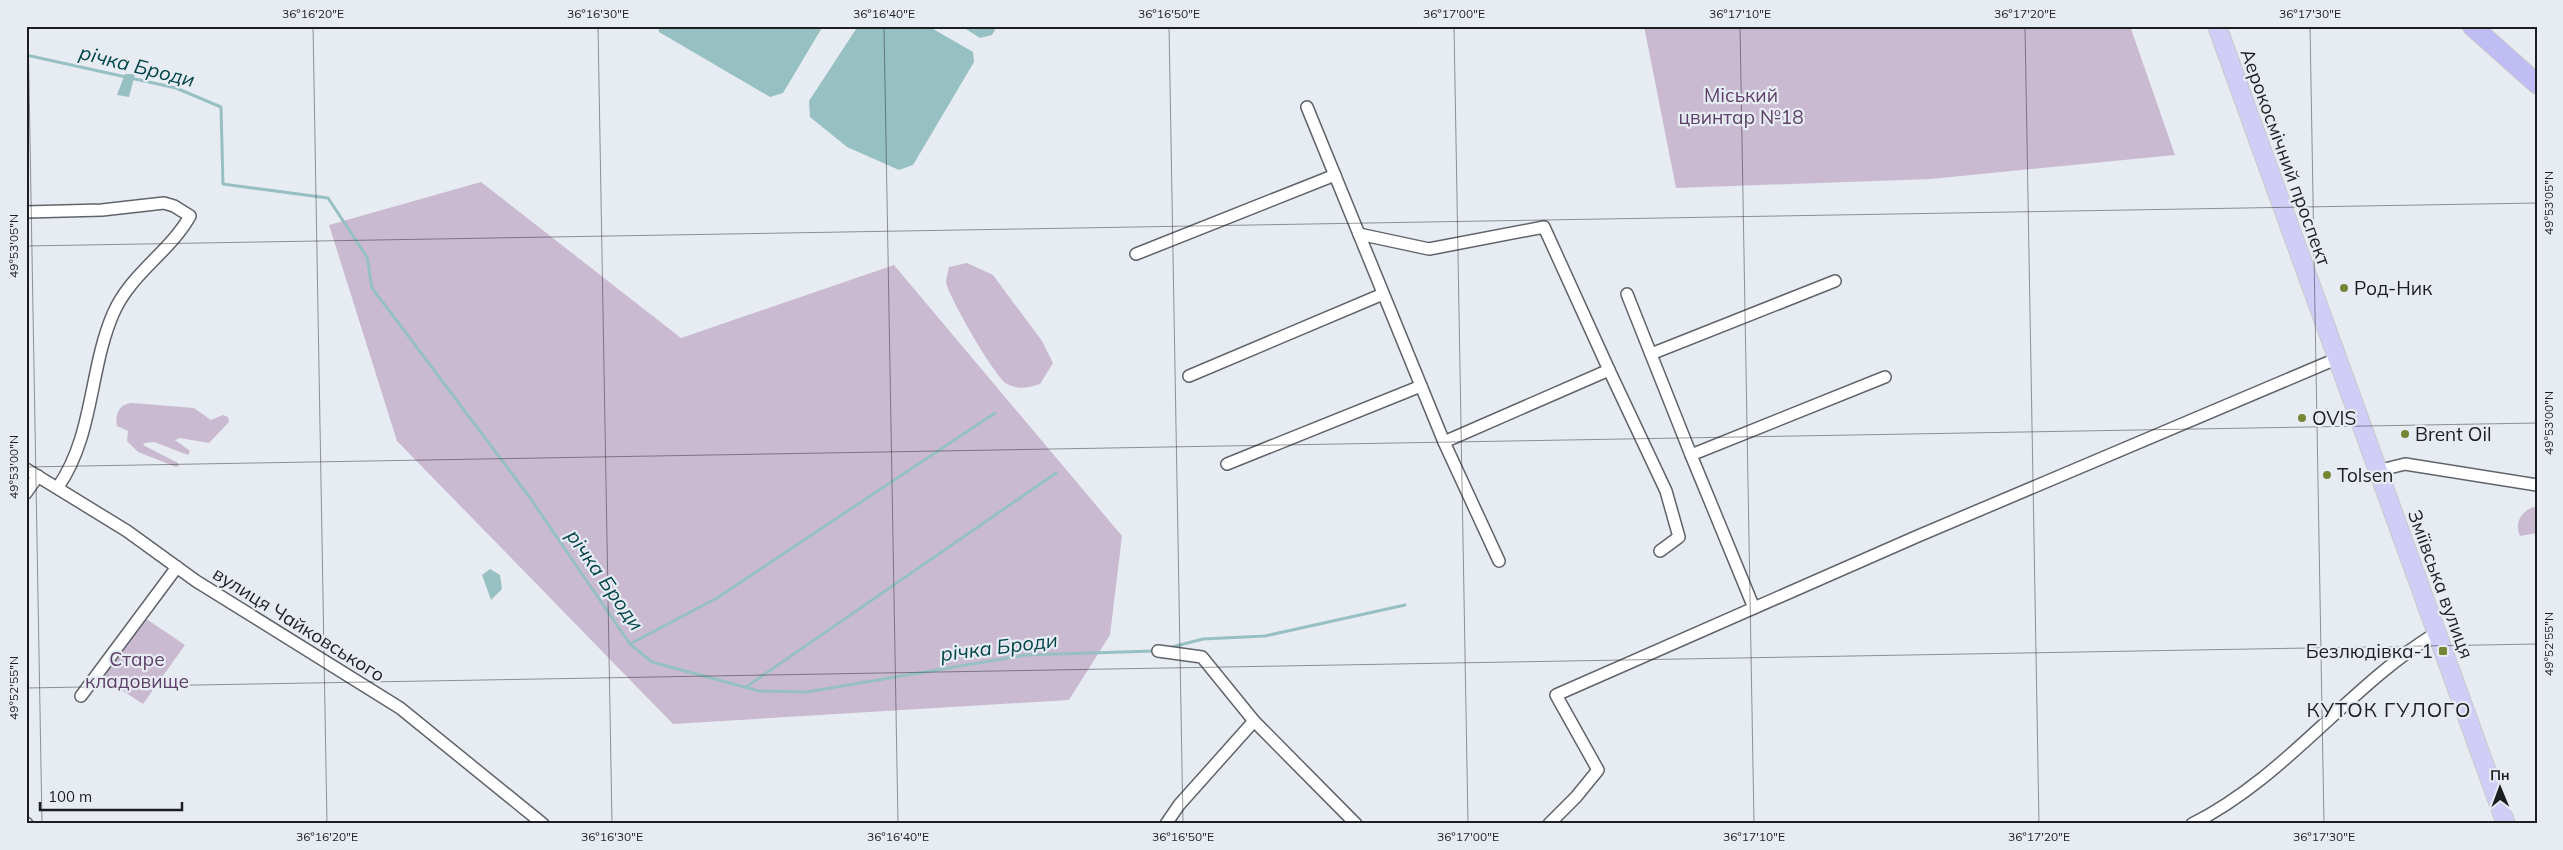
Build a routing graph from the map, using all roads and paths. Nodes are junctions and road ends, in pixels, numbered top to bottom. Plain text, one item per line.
1 (2217, 26) edge
2 (2472, 26) edge
3 (2537, 84) edge
4 (1307, 107) dead end
5 (1335, 175) junction
6 (26, 212) edge
7 (1358, 234) junction
8 (1136, 254) dead end
9 (1835, 281) dead end
10 (1383, 294) junction
11 (1627, 294) dead end
12 (1651, 354) junction
13 (2336, 359) junction
14 (1609, 370) junction
15 (1189, 376) dead end
16 (1885, 377) dead end
17 (1421, 386) junction
18 (1444, 442) junction
19 (1692, 455) junction
20 (1227, 464) dead end
21 (26, 469) edge
22 (2377, 471) junction
23 (38, 476) junction
24 (2536, 486) edge
25 (58, 487) junction
26 (26, 492) edge
27 (1660, 551) dead end
28 (1499, 561) dead end
29 (177, 567) junction
30 (1754, 608) junction
31 (2436, 633) junction
32 (1158, 650) dead end
33 (81, 696) dead end
34 (1254, 720) junction
35 (543, 824) edge
36 (1166, 824) edge
37 (1356, 824) edge
38 (1549, 824) edge
39 (2192, 824) edge
40 (2506, 824) edge

1 - 13 main road, Аерокосмічний проспект
2 - 3 highway
4 - 5 street
5 - 7 street
5 - 8 street
6 - 25 street
7 - 10 street
7 - 14 street
9 - 12 street
10 - 15 street
10 - 17 street
11 - 12 street
12 - 19 street
13 - 22 main road, Зміївська вулиця
13 - 30 street
14 - 18 street
14 - 27 street
16 - 19 street
17 - 18 street
17 - 20 street
18 - 28 street
19 - 30 street
21 - 23 street, вулиця Чайковського
22 - 24 street
22 - 31 main road, Зміївська вулиця
23 - 25 street, вулиця Чайковського
23 - 26 street
25 - 29 street, вулиця Чайковського
29 - 33 street
29 - 35 street, вулиця Чайковського
30 - 38 street
31 - 39 street
31 - 40 main road, Зміївська вулиця
32 - 34 street
34 - 36 street
34 - 37 street

